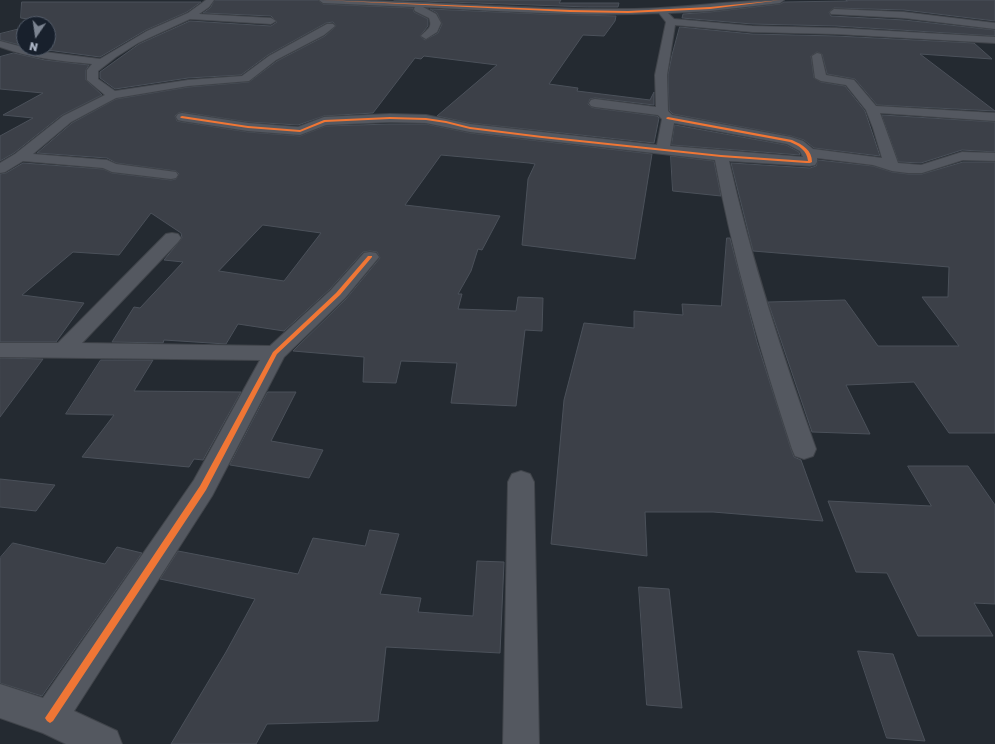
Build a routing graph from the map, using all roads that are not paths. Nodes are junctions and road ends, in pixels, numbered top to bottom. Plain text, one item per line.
1 (210, 0) edge
2 (323, 0) edge
3 (674, 0) edge
4 (780, 0) edge
5 (396, 1) edge
6 (421, 4) junction
7 (683, 10) junction
8 (662, 11) junction
9 (834, 12) dead end
10 (188, 16) junction
11 (271, 20) dead end
12 (671, 22) junction
13 (330, 26) dead end
14 (995, 26) edge
15 (814, 31) junction
16 (426, 36) dead end
17 (977, 38) junction
18 (995, 40) edge
19 (816, 43) dead end
20 (0, 44) edge
21 (990, 51) dead end
22 (817, 56) dead end
23 (101, 62) junction
24 (112, 95) junction
25 (595, 103) dead end
26 (872, 109) junction
27 (665, 115) junction
28 (995, 116) edge
29 (182, 117) dead end
30 (663, 150) junction
31 (809, 153) junction
32 (720, 156) junction
33 (20, 157) junction
34 (995, 157) edge
35 (892, 167) junction
36 (0, 168) edge
37 (172, 175) dead end
38 (172, 238) dead end
39 (370, 257) dead end
40 (0, 350) edge
41 (63, 350) junction
42 (275, 353) junction
43 (804, 449) dead end
44 (521, 482) dead end
45 (0, 701) edge
46 (50, 718) junction
47 (104, 744) edge
48 (521, 744) edge

1 - 10 street
2 - 5 street
3 - 7 street
4 - 7 street
5 - 6 street
6 - 8 street
6 - 16 street
7 - 8 street
8 - 12 street
9 - 14 street
10 - 11 street
10 - 23 street
12 - 15 street
12 - 27 street
13 - 24 street
15 - 17 street
15 - 19 street
17 - 18 street
17 - 21 street
20 - 23 street
22 - 26 street
23 - 24 street
24 - 33 street
25 - 27 street
26 - 28 street
26 - 35 street
27 - 30 street
27 - 31 street
29 - 30 street
30 - 32 street
31 - 32 street
31 - 35 street
32 - 43 street
33 - 36 street
33 - 37 street
34 - 35 street
38 - 41 street
39 - 42 street
40 - 41 street
41 - 42 street
42 - 46 street
44 - 48 street
45 - 46 street
46 - 47 street

